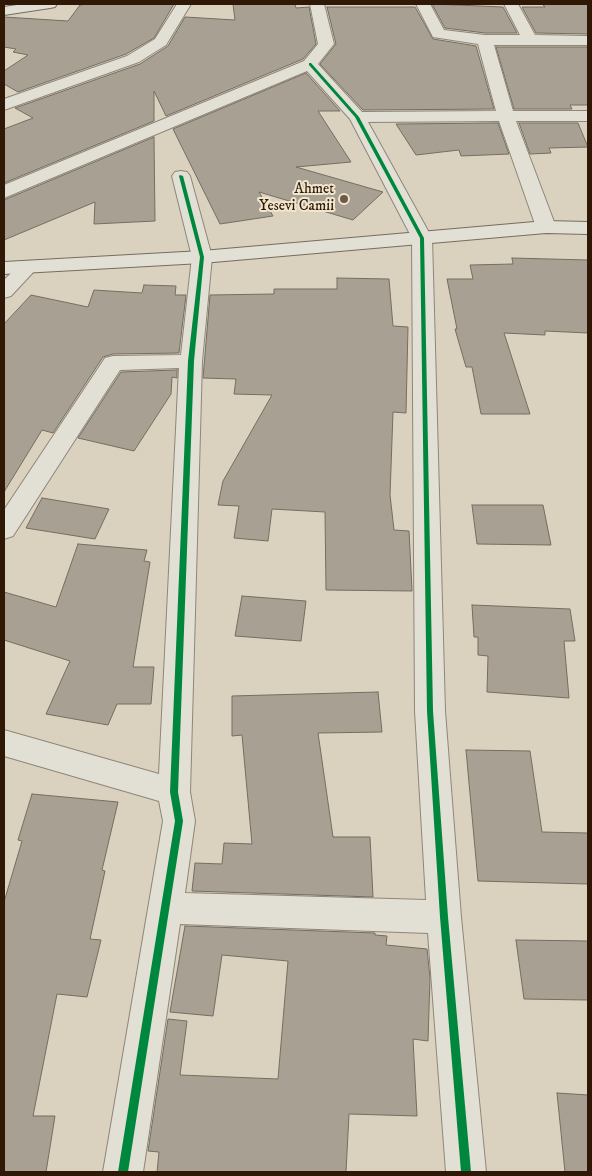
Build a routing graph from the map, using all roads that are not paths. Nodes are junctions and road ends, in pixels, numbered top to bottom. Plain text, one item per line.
1 (50, 4) edge
2 (184, 4) edge
3 (316, 4) edge
4 (423, 4) edge
5 (511, 4) edge
6 (4, 11) edge
7 (485, 40) junction
8 (588, 40) edge
9 (530, 41) junction
10 (310, 64) junction
11 (4, 105) edge
12 (588, 116) edge
13 (357, 117) junction
14 (506, 118) junction
15 (181, 176) dead end
16 (4, 192) edge
17 (546, 227) junction
18 (588, 228) edge
19 (422, 238) junction
20 (202, 257) junction
21 (28, 267) junction
22 (4, 268) edge
23 (4, 292) edge
24 (191, 361) junction
25 (4, 530) edge
26 (4, 743) edge
27 (174, 792) junction
28 (166, 908) junction
29 (444, 917) junction
30 (124, 1172) edge
31 (466, 1172) edge

1 - 6 street
2 - 11 street
3 - 10 street
4 - 7 street
5 - 9 street
7 - 9 street
7 - 14 street
8 - 9 street
10 - 13 street
10 - 16 street
12 - 14 street
13 - 14 street
13 - 19 street
14 - 17 street
15 - 20 street
17 - 18 street
17 - 19 street
19 - 20 street
19 - 29 street
20 - 21 street
20 - 24 street
21 - 22 street
21 - 23 street
24 - 25 street
24 - 27 street
26 - 27 street
27 - 28 street
28 - 29 street
28 - 30 street
29 - 31 street

